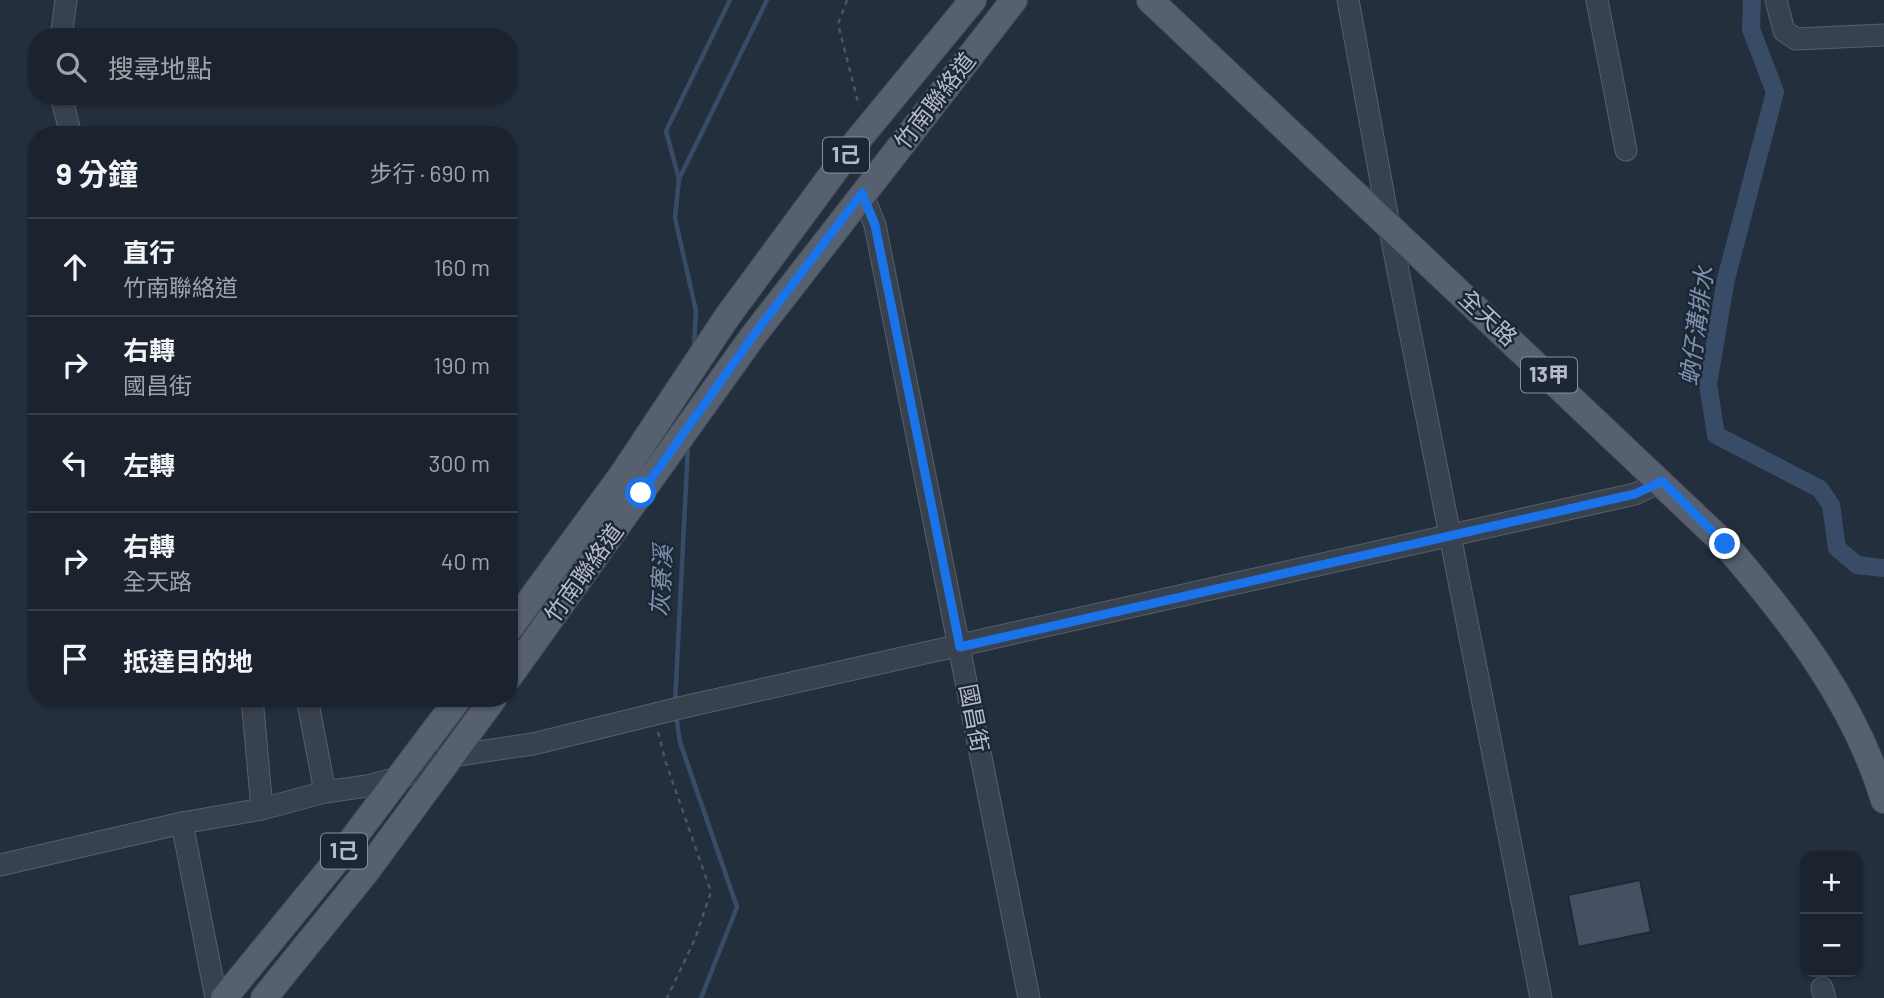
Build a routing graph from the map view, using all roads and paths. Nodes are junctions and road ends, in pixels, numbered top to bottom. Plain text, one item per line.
1 (66, 0) edge
2 (847, 0) edge
3 (973, 0) edge
4 (1014, 0) edge
5 (1150, 0) edge
6 (1348, 0) edge
7 (1597, 0) edge
8 (1776, 0) edge
9 (62, 28) edge
10 (1884, 35) edge
11 (63, 105) edge
12 (69, 126) edge
13 (866, 130) junction
14 (1626, 150) dead end
15 (862, 193) junction
16 (1389, 225) junction
17 (1662, 481) junction
18 (1450, 535) junction
19 (518, 617) edge
20 (960, 647) junction
21 (518, 664) edge
22 (253, 707) edge
23 (309, 707) edge
24 (452, 707) edge
25 (487, 707) edge
26 (654, 715) junction
27 (452, 756) junction
28 (401, 777) junction
29 (325, 792) junction
30 (1884, 800) edge
31 (262, 809) junction
32 (182, 823) junction
33 (0, 865) edge
34 (216, 998) edge
35 (224, 998) edge
36 (264, 998) edge
37 (667, 998) edge
38 (1029, 998) edge
39 (1541, 998) edge

1 - 9 street
2 - 13 path
3 - 13 main road, 竹南聯絡道 / 1己
4 - 15 main road, 竹南聯絡道 / 1己
5 - 16 main road, 全天路 / 13甲
6 - 16 street
7 - 14 street
8 - 10 street
11 - 12 street
13 - 19 main road, 竹南聯絡道 / 1己
15 - 20 street, 國昌街
15 - 21 main road, 竹南聯絡道 / 1己
16 - 17 main road, 全天路 / 13甲
16 - 18 street
17 - 18 street
17 - 30 main road, 全天路 / 13甲
18 - 20 street
18 - 39 street
20 - 26 street
20 - 38 street, 國昌街
22 - 31 street
23 - 29 street
24 - 28 main road, 1己
25 - 27 main road, 1己
26 - 27 street
26 - 37 path
27 - 28 street
27 - 36 main road, 1己
28 - 29 street
28 - 35 main road, 1己
29 - 31 street
31 - 32 street
32 - 33 street
32 - 34 street

